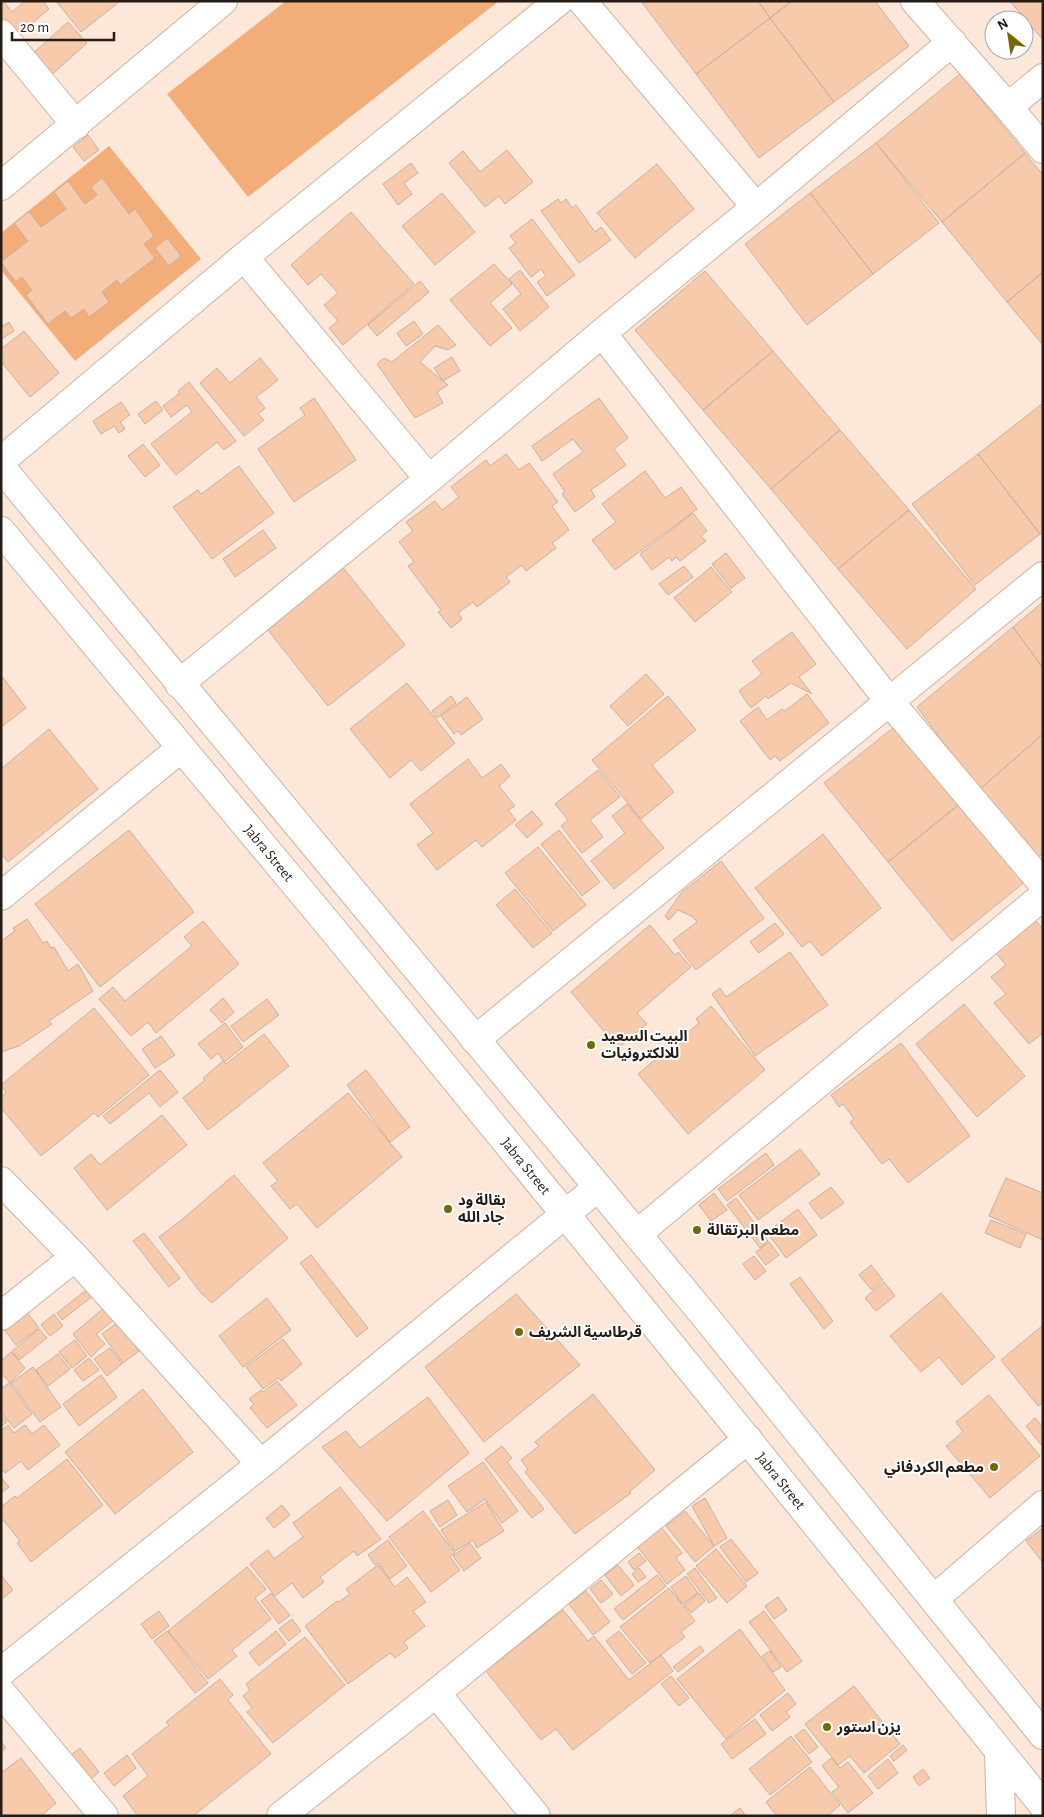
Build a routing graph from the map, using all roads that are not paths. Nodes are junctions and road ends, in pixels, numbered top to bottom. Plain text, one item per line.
1 (223, 1) edge
2 (559, 1) edge
3 (582, 1) edge
4 (916, 1) edge
5 (1, 34) edge
6 (952, 42) junction
7 (1043, 78) edge
8 (1008, 107) junction
9 (76, 125) junction
10 (1043, 150) edge
11 (1, 186) edge
12 (756, 207) junction
13 (244, 257) junction
14 (602, 333) junction
15 (1, 461) edge
16 (1, 467) edge
17 (429, 479) junction
18 (1, 531) edge
19 (1043, 576) edge
20 (179, 684) junction
21 (889, 701) junction
22 (181, 748) junction
23 (1043, 884) edge
24 (1, 896) edge
25 (1043, 896) edge
26 (476, 1040) junction
27 (1, 1180) edge
28 (597, 1188) junction
29 (565, 1214) junction
30 (637, 1234) junction
31 (75, 1257) junction
32 (1, 1316) edge
33 (748, 1439) junction
34 (261, 1464) junction
35 (1043, 1506) edge
36 (934, 1599) junction
37 (1, 1672) edge
38 (1, 1692) edge
39 (436, 1693) junction
40 (1043, 1735) edge
41 (999, 1752) junction
42 (1043, 1806) edge
43 (104, 1816) edge
44 (281, 1816) edge
45 (536, 1816) edge
46 (1001, 1816) edge

1 - 9 street
2 - 13 street
3 - 12 street
4 - 6 street
5 - 9 street
6 - 8 street
6 - 12 street
7 - 8 street
8 - 10 street
9 - 11 street
12 - 14 street
13 - 15 street
13 - 17 street
14 - 17 street
14 - 21 street
16 - 20 street
17 - 20 street
18 - 22 street, Jabra Street
19 - 21 street
20 - 26 street
21 - 23 street
21 - 26 street
22 - 24 street
22 - 29 street, Jabra Street
25 - 30 street
26 - 28 street
27 - 31 street
28 - 29 street
28 - 30 street
29 - 33 street, Jabra Street
29 - 34 street
30 - 36 street
31 - 32 street
31 - 34 street
33 - 39 street
33 - 41 street, Jabra Street
34 - 37 street
35 - 36 street
36 - 40 street
38 - 43 street
39 - 44 street
39 - 45 street
41 - 42 street, Jabra Street
41 - 46 street

